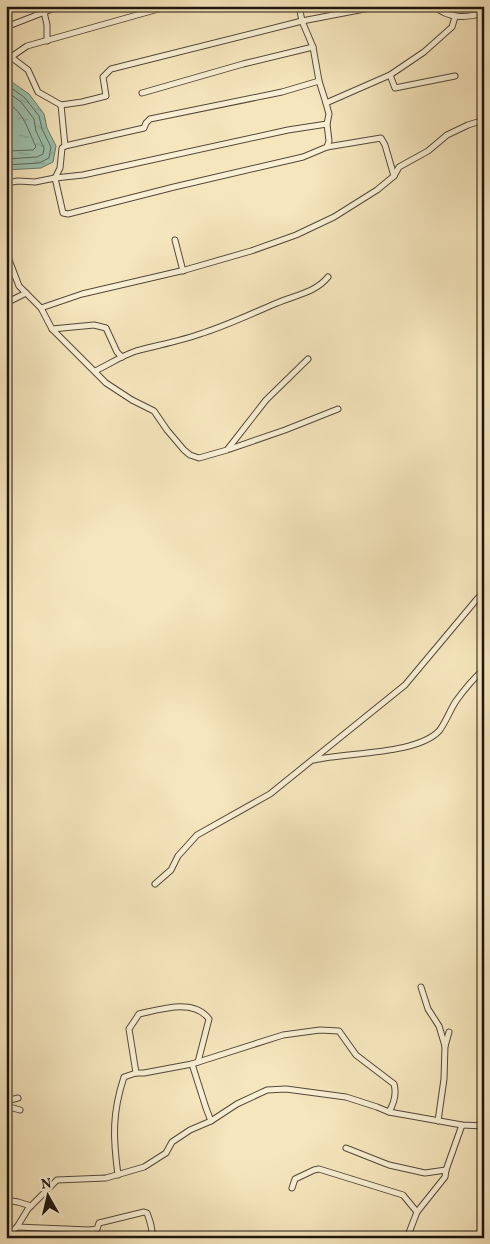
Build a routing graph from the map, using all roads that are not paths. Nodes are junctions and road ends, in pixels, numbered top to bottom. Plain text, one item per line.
1 (60, 6) edge
2 (169, 6) edge
3 (298, 6) edge
4 (380, 6) edge
5 (434, 6) edge
6 (44, 12) junction
7 (484, 13) edge
8 (455, 17) junction
9 (302, 21) junction
10 (6, 27) edge
11 (47, 41) junction
12 (313, 47) junction
13 (9, 56) edge
14 (390, 75) junction
15 (456, 76) dead end
16 (319, 81) junction
17 (142, 93) dead end
18 (326, 103) junction
19 (61, 105) junction
20 (484, 120) edge
21 (327, 124) junction
22 (65, 146) junction
23 (327, 147) junction
24 (394, 176) junction
25 (55, 178) junction
26 (6, 183) edge
27 (174, 240) dead end
28 (7, 254) edge
29 (183, 271) junction
30 (328, 277) dead end
31 (26, 294) junction
32 (6, 303) edge
33 (41, 308) junction
34 (52, 329) junction
35 (122, 357) junction
36 (308, 359) dead end
37 (95, 371) junction
38 (338, 409) dead end
39 (227, 450) junction
40 (211, 457) dead end
41 (484, 593) edge
42 (484, 669) edge
43 (311, 761) junction
44 (155, 884) dead end
45 (421, 986) dead end
46 (448, 1032) dead end
47 (445, 1046) junction
48 (195, 1062) junction
49 (136, 1073) junction
50 (18, 1098) dead end
51 (6, 1101) edge
52 (6, 1106) edge
53 (20, 1110) dead end
54 (389, 1112) junction
55 (438, 1121) junction
56 (211, 1122) junction
57 (462, 1125) junction
58 (484, 1126) edge
59 (346, 1148) dead end
60 (446, 1170) junction
61 (118, 1175) junction
62 (292, 1188) dead end
63 (6, 1200) edge
64 (31, 1206) junction
65 (417, 1212) junction
66 (17, 1227) junction
67 (6, 1237) edge
68 (152, 1238) edge
69 (407, 1238) edge

1 - 6 street
2 - 11 street
3 - 9 street
4 - 9 street
5 - 8 street
6 - 10 street
6 - 11 street
7 - 8 street
8 - 14 street
9 - 12 street
9 - 19 street
11 - 13 street
12 - 16 street
12 - 17 street
13 - 19 street
14 - 15 street
14 - 18 street
16 - 18 street
16 - 22 street
18 - 21 street
19 - 22 street
20 - 24 street
21 - 23 street
21 - 25 street
22 - 25 street
23 - 24 street
23 - 25 street
24 - 29 street
25 - 26 street
27 - 29 street
28 - 31 street
29 - 33 street
30 - 35 street
31 - 32 street
31 - 33 street
33 - 34 street
34 - 35 street
34 - 37 street
35 - 37 street
36 - 39 street
37 - 39 street
38 - 39 street
39 - 40 street
41 - 43 street
42 - 43 street
43 - 44 street
45 - 47 street
46 - 47 street
47 - 55 street
48 - 49 street
48 - 49 street
48 - 54 street
48 - 56 street
49 - 61 street
50 - 51 street
52 - 53 street
54 - 55 street
54 - 56 street
55 - 57 street
56 - 61 street
57 - 58 street
57 - 60 street
59 - 60 street
60 - 65 street
61 - 64 street
62 - 65 street
63 - 64 street
64 - 66 street
65 - 69 street
66 - 67 street
66 - 68 street

